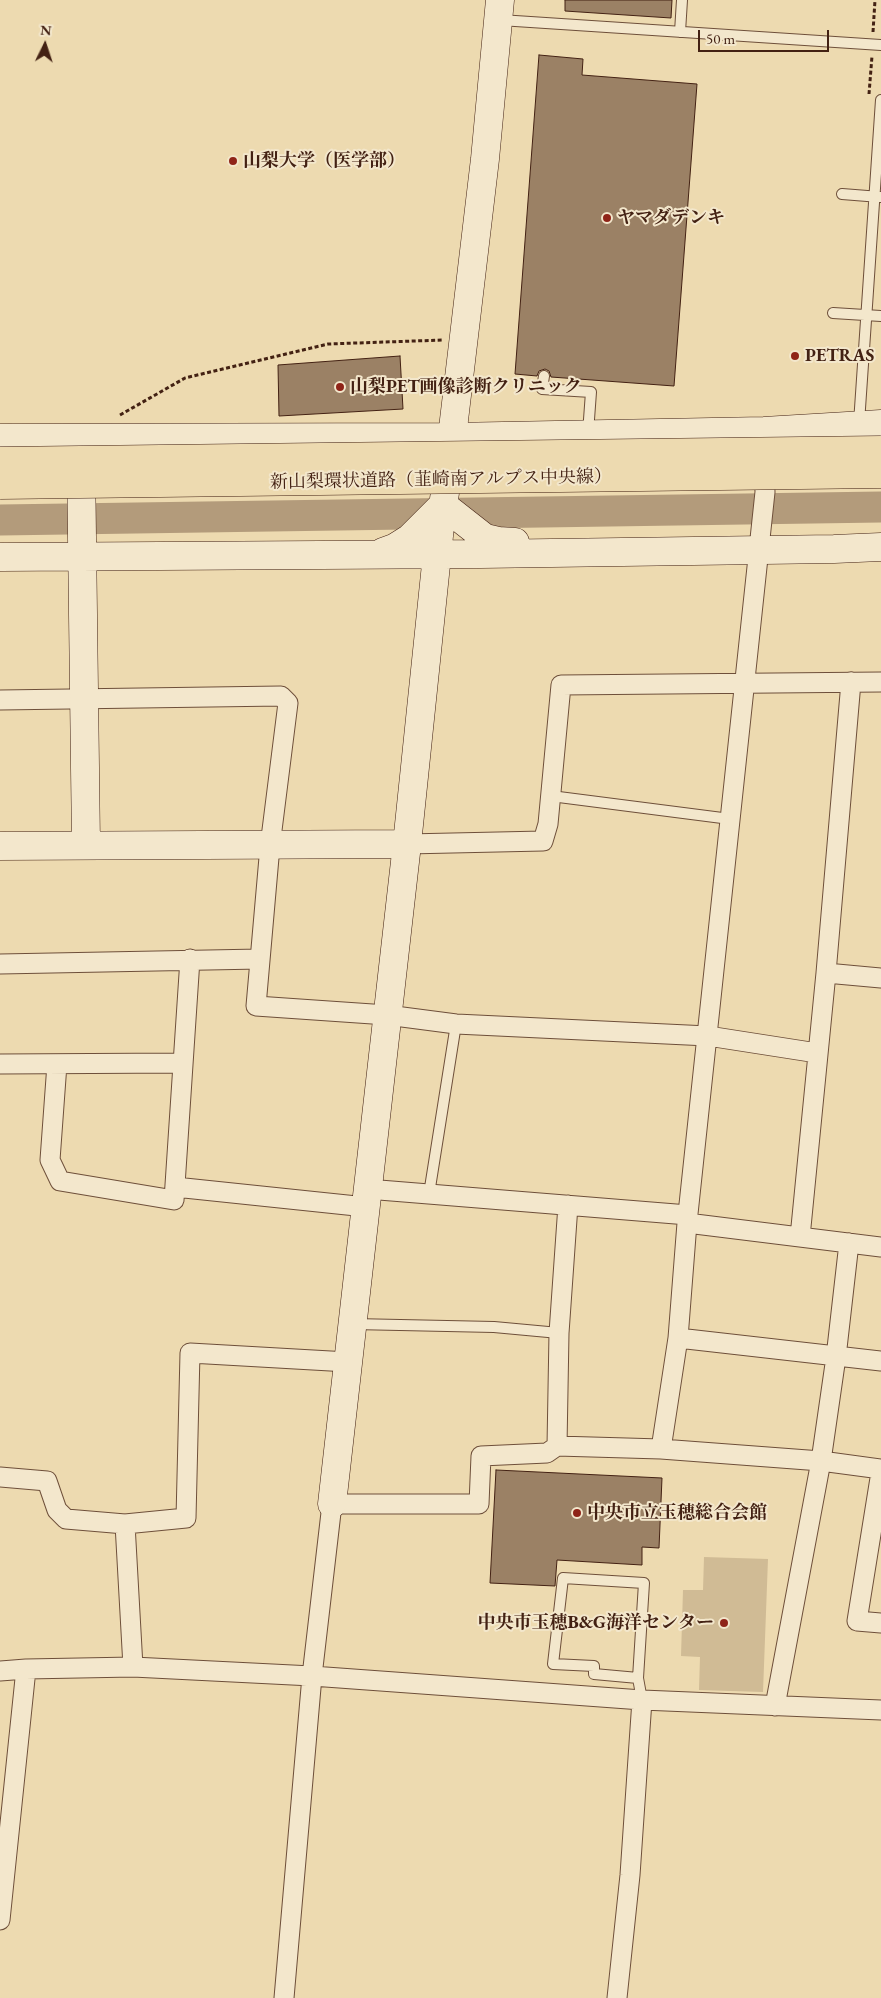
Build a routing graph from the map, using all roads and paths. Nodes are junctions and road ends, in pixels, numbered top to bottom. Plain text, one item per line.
1 (682, 0) edge
2 (499, 10) edge
3 (680, 32) junction
4 (881, 45) edge
5 (881, 100) edge
6 (842, 194) dead end
7 (878, 197) edge
8 (834, 313) dead end
9 (867, 315) junction
10 (881, 316) edge
11 (462, 340) junction
12 (544, 376) dead end
13 (112, 419) dead end
14 (870, 424) edge
15 (764, 431) junction
16 (588, 434) junction
17 (349, 436) junction
18 (508, 436) junction
19 (80, 437) junction
20 (451, 437) junction
21 (0, 438) edge
22 (881, 450) edge
23 (0, 461) edge
24 (881, 474) edge
25 (0, 485) edge
26 (439, 508) junction
27 (881, 547) edge
28 (758, 549) junction
29 (594, 552) junction
30 (380, 553) junction
31 (437, 554) junction
32 (83, 556) junction
33 (0, 557) edge
34 (744, 682) junction
35 (850, 682) junction
36 (881, 682) edge
37 (84, 699) junction
38 (0, 700) edge
39 (551, 796) junction
40 (730, 819) junction
41 (86, 844) junction
42 (407, 844) junction
43 (0, 846) edge
44 (270, 846) junction
45 (260, 959) junction
46 (190, 960) junction
47 (0, 964) edge
48 (826, 972) junction
49 (881, 978) edge
50 (387, 1015) junction
51 (456, 1024) junction
52 (708, 1036) junction
53 (817, 1054) junction
54 (182, 1063) junction
55 (57, 1064) junction
56 (2, 1070) edge
57 (175, 1187) junction
58 (429, 1194) junction
59 (366, 1198) junction
60 (568, 1205) junction
61 (688, 1219) junction
62 (800, 1237) junction
63 (849, 1243) junction
64 (881, 1247) edge
65 (352, 1324) junction
66 (560, 1333) junction
67 (678, 1338) junction
68 (836, 1357) junction
69 (881, 1361) edge
70 (348, 1362) junction
71 (557, 1446) junction
72 (661, 1449) junction
73 (821, 1461) junction
74 (881, 1470) edge
75 (0, 1477) edge
76 (332, 1504) junction
77 (124, 1524) junction
78 (881, 1623) edge
79 (133, 1667) junction
80 (26, 1669) junction
81 (0, 1671) edge
82 (312, 1676) junction
83 (638, 1678) junction
84 (642, 1700) junction
85 (775, 1706) junction
86 (881, 1710) edge
87 (0, 1920) edge
88 (284, 1998) edge
89 (616, 1998) edge

1 - 3 lane
2 - 3 lane
2 - 11 street
3 - 4 lane
5 - 7 lane
6 - 7 lane
7 - 9 lane
8 - 9 lane
9 - 10 lane
9 - 14 lane
11 - 13 path
11 - 20 street
12 - 16 lane
14 - 15 street
15 - 16 street
15 - 28 street
16 - 18 street
17 - 19 street
17 - 20 street
17 - 26 street
18 - 20 street
18 - 26 street
19 - 21 street
19 - 32 street
20 - 26 street
22 - 23 highway, 新山梨環状道路（韮崎南アルプス中央線）, bridge
24 - 25 highway, 新山梨環状道路（韮崎南アルプス中央線）, bridge
26 - 29 street
26 - 30 street
26 - 31 street
27 - 28 street
28 - 29 street
28 - 34 street
29 - 31 street
30 - 31 street
30 - 32 street
31 - 42 street
32 - 33 street
32 - 37 street
34 - 35 street
34 - 39 street
34 - 40 street
35 - 36 street
35 - 48 street
37 - 38 street
37 - 41 street
37 - 44 street
39 - 40 lane
39 - 42 street
40 - 52 street
41 - 43 street
41 - 44 street
42 - 44 street
42 - 50 street
44 - 45 street
45 - 46 street
45 - 50 street
46 - 47 street
46 - 54 street
48 - 49 street
48 - 53 street
50 - 51 street
50 - 59 street
51 - 52 street
51 - 58 lane
52 - 53 street
52 - 61 street
53 - 62 street
54 - 55 street
54 - 57 street
55 - 56 street
55 - 57 street
57 - 59 street
58 - 59 street
58 - 60 street
59 - 65 street
60 - 61 street
60 - 66 street
61 - 62 street
61 - 67 street
62 - 63 street
63 - 64 street
63 - 68 street
65 - 66 lane
65 - 70 street
66 - 71 street
67 - 68 street
67 - 72 street
68 - 69 street
68 - 73 street
70 - 76 street
70 - 77 street
71 - 72 street
71 - 76 street
72 - 73 street
73 - 74 street
73 - 85 street
74 - 78 street
75 - 77 street
76 - 82 street
77 - 79 street
79 - 80 street
79 - 82 street
80 - 81 street
80 - 87 street
82 - 84 street
82 - 88 street
83 - 83 lane
83 - 84 lane
84 - 85 street
84 - 89 street
85 - 86 street

